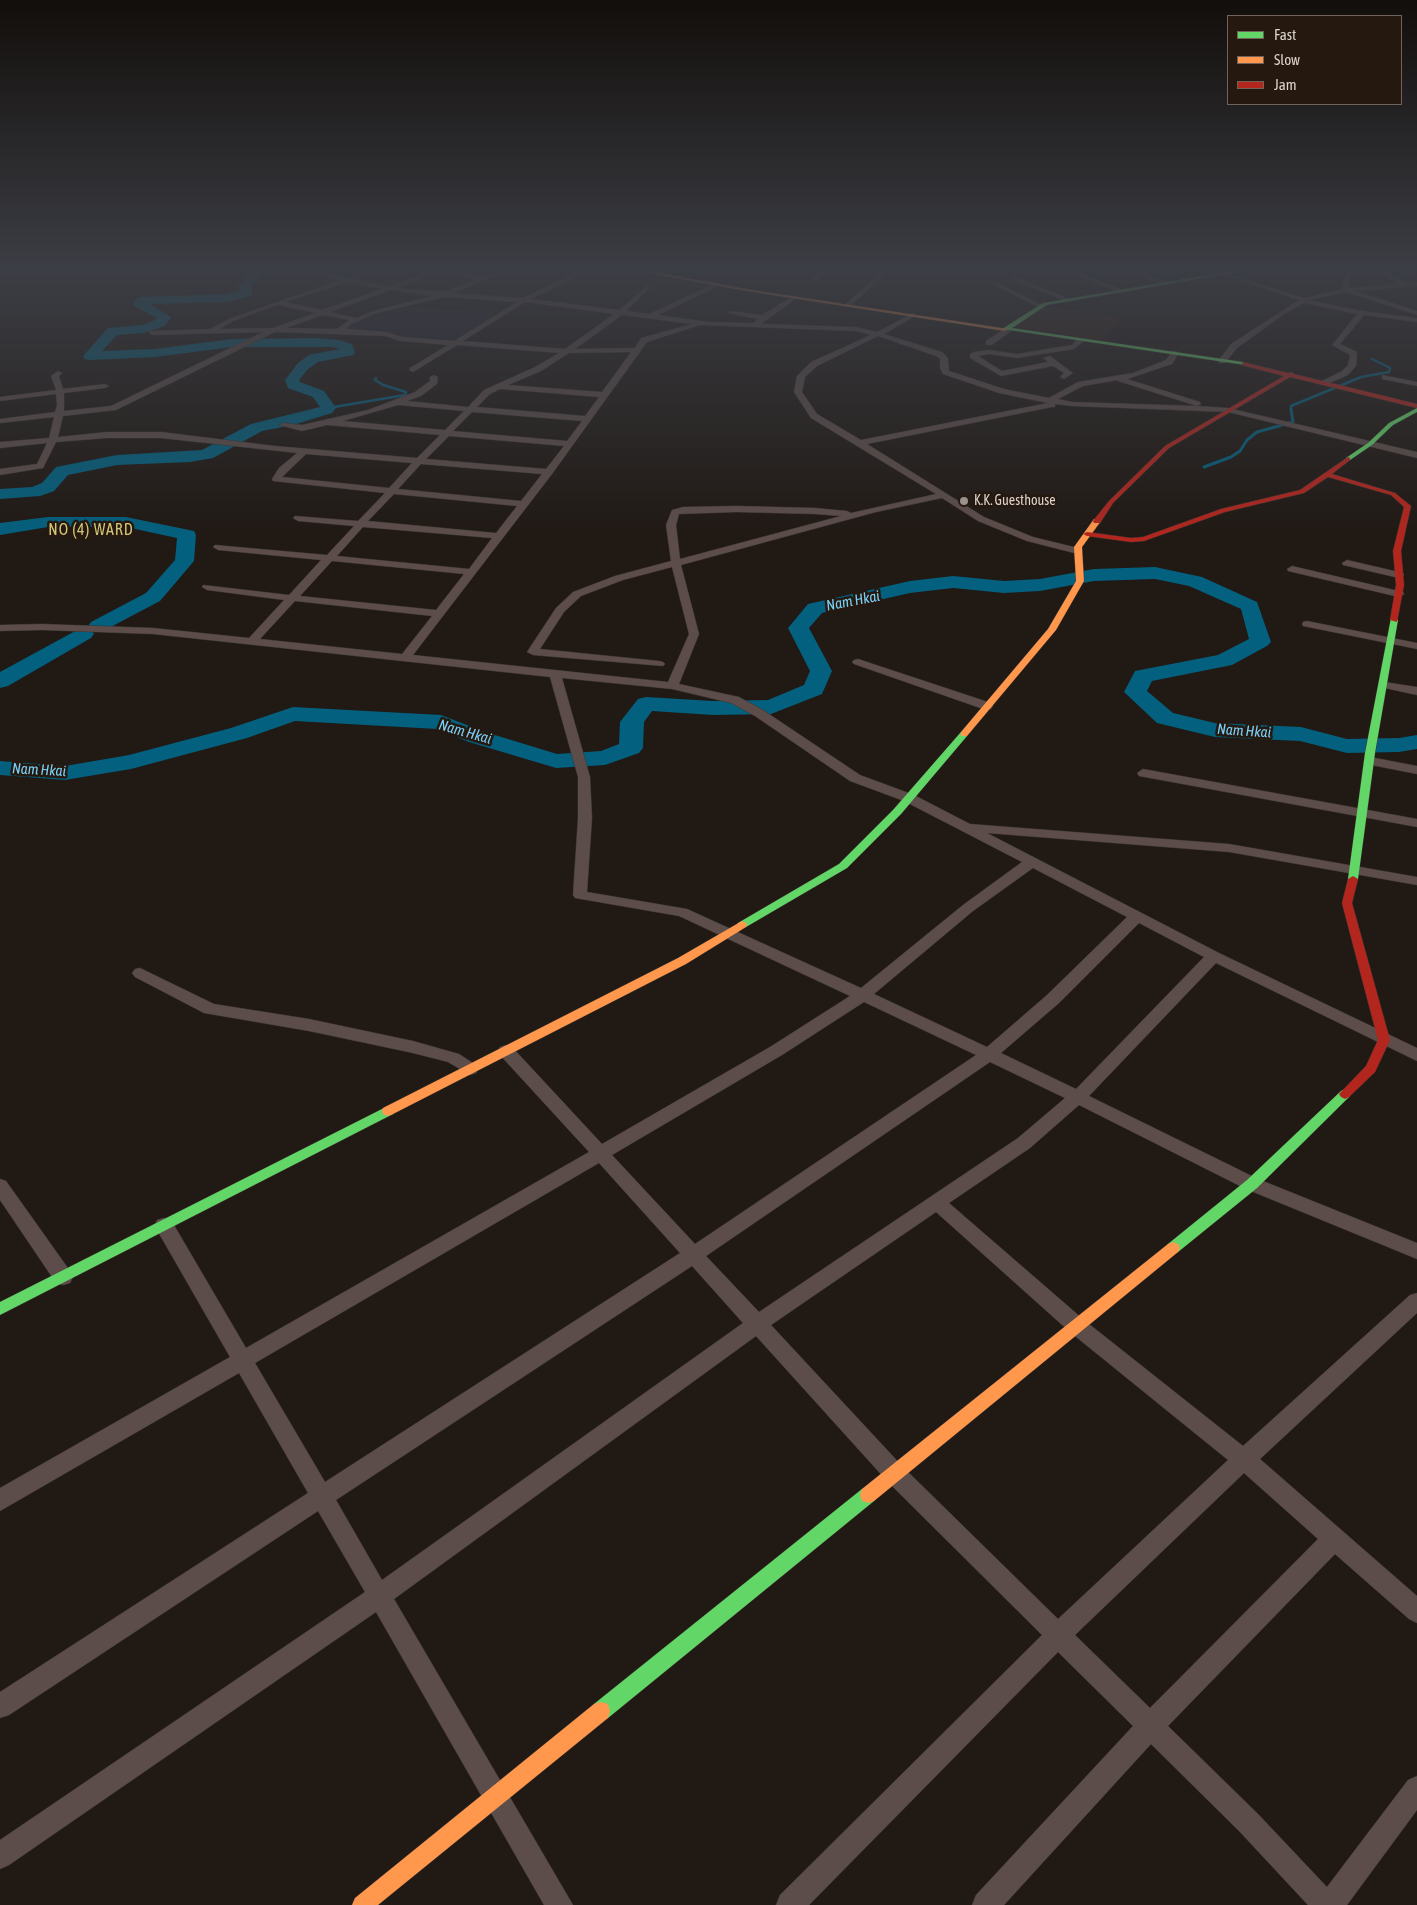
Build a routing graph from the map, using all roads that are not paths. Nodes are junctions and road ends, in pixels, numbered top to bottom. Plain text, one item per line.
1 (213, 361) edge
2 (428, 361) edge
3 (550, 361) edge
4 (629, 361) edge
5 (821, 361) edge
6 (944, 361) edge
7 (983, 361) edge
8 (1052, 361) edge
9 (1170, 361) edge
10 (1226, 361) edge
11 (1353, 361) edge
12 (1056, 364) junction
13 (58, 373) dead end
14 (1291, 374) junction
15 (1064, 377) dead end
16 (1385, 377) dead end
17 (1120, 379) junction
18 (1325, 383) junction
19 (1417, 384) edge
20 (105, 386) dead end
21 (498, 387) junction
22 (60, 391) junction
23 (604, 395) junction
24 (0, 399) edge
25 (1048, 401) junction
26 (397, 403) junction
27 (1063, 403) junction
28 (1417, 408) edge
29 (471, 409) junction
30 (1212, 409) junction
31 (1228, 410) junction
32 (60, 415) junction
33 (588, 419) junction
34 (0, 421) edge
35 (327, 422) junction
36 (283, 425) dead end
37 (295, 434) junction
38 (445, 434) junction
39 (53, 440) junction
40 (860, 443) junction
41 (570, 444) junction
42 (1370, 444) junction
43 (0, 445) edge
44 (275, 449) junction
45 (305, 451) junction
46 (1417, 455) edge
47 (419, 461) junction
48 (0, 472) edge
49 (548, 472) junction
50 (1326, 474) junction
51 (392, 490) junction
52 (942, 494) junction
53 (524, 504) junction
54 (856, 516) junction
55 (298, 518) dead end
56 (361, 524) junction
57 (1087, 534) junction
58 (499, 536) junction
59 (218, 547) dead end
60 (1078, 551) junction
61 (329, 558) junction
62 (1347, 563) dead end
63 (676, 564) junction
64 (1292, 569) dead end
65 (471, 572) junction
66 (1399, 575) junction
67 (206, 586) dead end
68 (1399, 594) junction
69 (292, 598) junction
70 (439, 614) junction
71 (1307, 624) dead end
72 (0, 628) edge
73 (1391, 640) junction
74 (252, 641) junction
75 (1417, 646) edge
76 (406, 657) junction
77 (858, 662) dead end
78 (659, 664) dead end
79 (555, 674) junction
80 (1384, 685) junction
81 (672, 686) junction
82 (1417, 692) edge
83 (987, 706) junction
84 (1370, 757) junction
85 (1417, 770) edge
86 (1142, 773) dead end
87 (908, 798) junction
88 (1362, 812) junction
89 (1417, 823) edge
90 (965, 827) junction
91 (1032, 862) junction
92 (1356, 869) junction
93 (1417, 881) edge
94 (1137, 916) junction
95 (730, 933) junction
96 (1214, 956) junction
97 (140, 973) dead end
98 (863, 995) junction
99 (1384, 1040) junction
100 (506, 1051) junction
101 (989, 1054) junction
102 (1417, 1055) edge
103 (470, 1069) junction
104 (1078, 1097) junction
105 (600, 1154) junction
106 (1252, 1184) junction
107 (0, 1186) edge
108 (936, 1202) junction
109 (164, 1225) junction
110 (1417, 1251) edge
111 (693, 1255) junction
112 (63, 1277) junction
113 (1417, 1301) edge
114 (0, 1309) edge
115 (757, 1324) junction
116 (1077, 1326) junction
117 (243, 1361) junction
118 (1244, 1459) junction
119 (895, 1474) junction
120 (322, 1498) junction
121 (0, 1500) edge
122 (1334, 1538) junction
123 (379, 1596) junction
124 (1417, 1611) edge
125 (1058, 1635) junction
126 (0, 1706) edge
127 (1150, 1726) junction
128 (1417, 1789) edge
129 (496, 1797) junction
130 (0, 1856) edge
131 (362, 1905) edge
132 (559, 1905) edge
133 (790, 1905) edge
134 (986, 1905) edge
135 (1326, 1905) edge
136 (1330, 1905) edge

1 - 32 street
2 - 26 street
3 - 21 street
4 - 23 street
5 - 40 street
6 - 25 street
7 - 12 street
8 - 12 street
9 - 17 street
10 - 14 main road
11 - 18 street
12 - 15 street
13 - 22 street
14 - 18 main road
14 - 31 main road
16 - 19 street
17 - 25 street
17 - 30 street
18 - 28 main road
20 - 22 street
21 - 23 street
21 - 29 street
22 - 24 street
22 - 32 street
23 - 33 street
25 - 27 street
26 - 29 street
26 - 35 street
27 - 30 street
27 - 40 street
28 - 42 main road
29 - 33 street
29 - 38 street
30 - 31 street
31 - 42 street
31 - 57 main road
32 - 34 street
32 - 39 street
33 - 41 street
35 - 37 street
35 - 38 street
36 - 37 street
37 - 44 street
38 - 41 street
38 - 47 street
39 - 43 street
39 - 44 street
39 - 48 street
40 - 52 street
41 - 49 street
42 - 46 street
42 - 50 main road
44 - 45 street
45 - 47 street
45 - 51 street
47 - 49 street
47 - 51 street
49 - 53 street
50 - 57 main road
50 - 66 main road
51 - 53 street
51 - 56 street
52 - 54 street
52 - 60 street
53 - 58 street
54 - 63 street
54 - 63 street
55 - 56 street
56 - 58 street
56 - 61 street
57 - 60 main road
58 - 65 street
59 - 61 street
60 - 83 main road
61 - 65 street
61 - 69 street
62 - 66 street
63 - 78 street
63 - 81 street
64 - 68 street
65 - 70 street
66 - 68 main road
67 - 69 street
68 - 73 main road
69 - 70 street
69 - 74 street
70 - 76 street
71 - 73 street
72 - 74 street
73 - 75 street
73 - 80 main road
74 - 76 street
76 - 79 street
77 - 83 street
79 - 81 street
79 - 95 street
80 - 82 street
80 - 84 main road
81 - 87 street
83 - 87 main road
84 - 85 street
84 - 88 main road
86 - 88 street
87 - 90 street
87 - 95 main road
88 - 89 street
88 - 92 main road
90 - 91 street
90 - 92 street
91 - 94 street
91 - 98 street
92 - 93 street
92 - 99 main road
94 - 96 street
94 - 101 street
95 - 98 street
95 - 100 main road
96 - 99 street
96 - 104 street
97 - 103 street
98 - 101 street
98 - 105 street
99 - 102 street
99 - 106 main road
100 - 103 main road
100 - 105 street
101 - 104 street
101 - 111 street
103 - 109 main road
104 - 106 street
104 - 108 street
105 - 111 street
105 - 117 street
106 - 110 street
106 - 116 main road
107 - 112 street
108 - 115 street
108 - 116 street
109 - 112 main road
109 - 117 street
111 - 115 street
111 - 120 street
112 - 114 main road
113 - 118 street
115 - 119 street
115 - 123 street
116 - 118 street
116 - 119 main road
117 - 120 street
117 - 121 street
118 - 122 street
118 - 125 street
119 - 125 street
119 - 129 main road
120 - 123 street
120 - 126 street
122 - 124 street
122 - 127 street
123 - 129 street
123 - 130 street
125 - 127 street
125 - 133 street
127 - 134 street
127 - 135 street
128 - 136 street
129 - 131 main road
129 - 132 street

